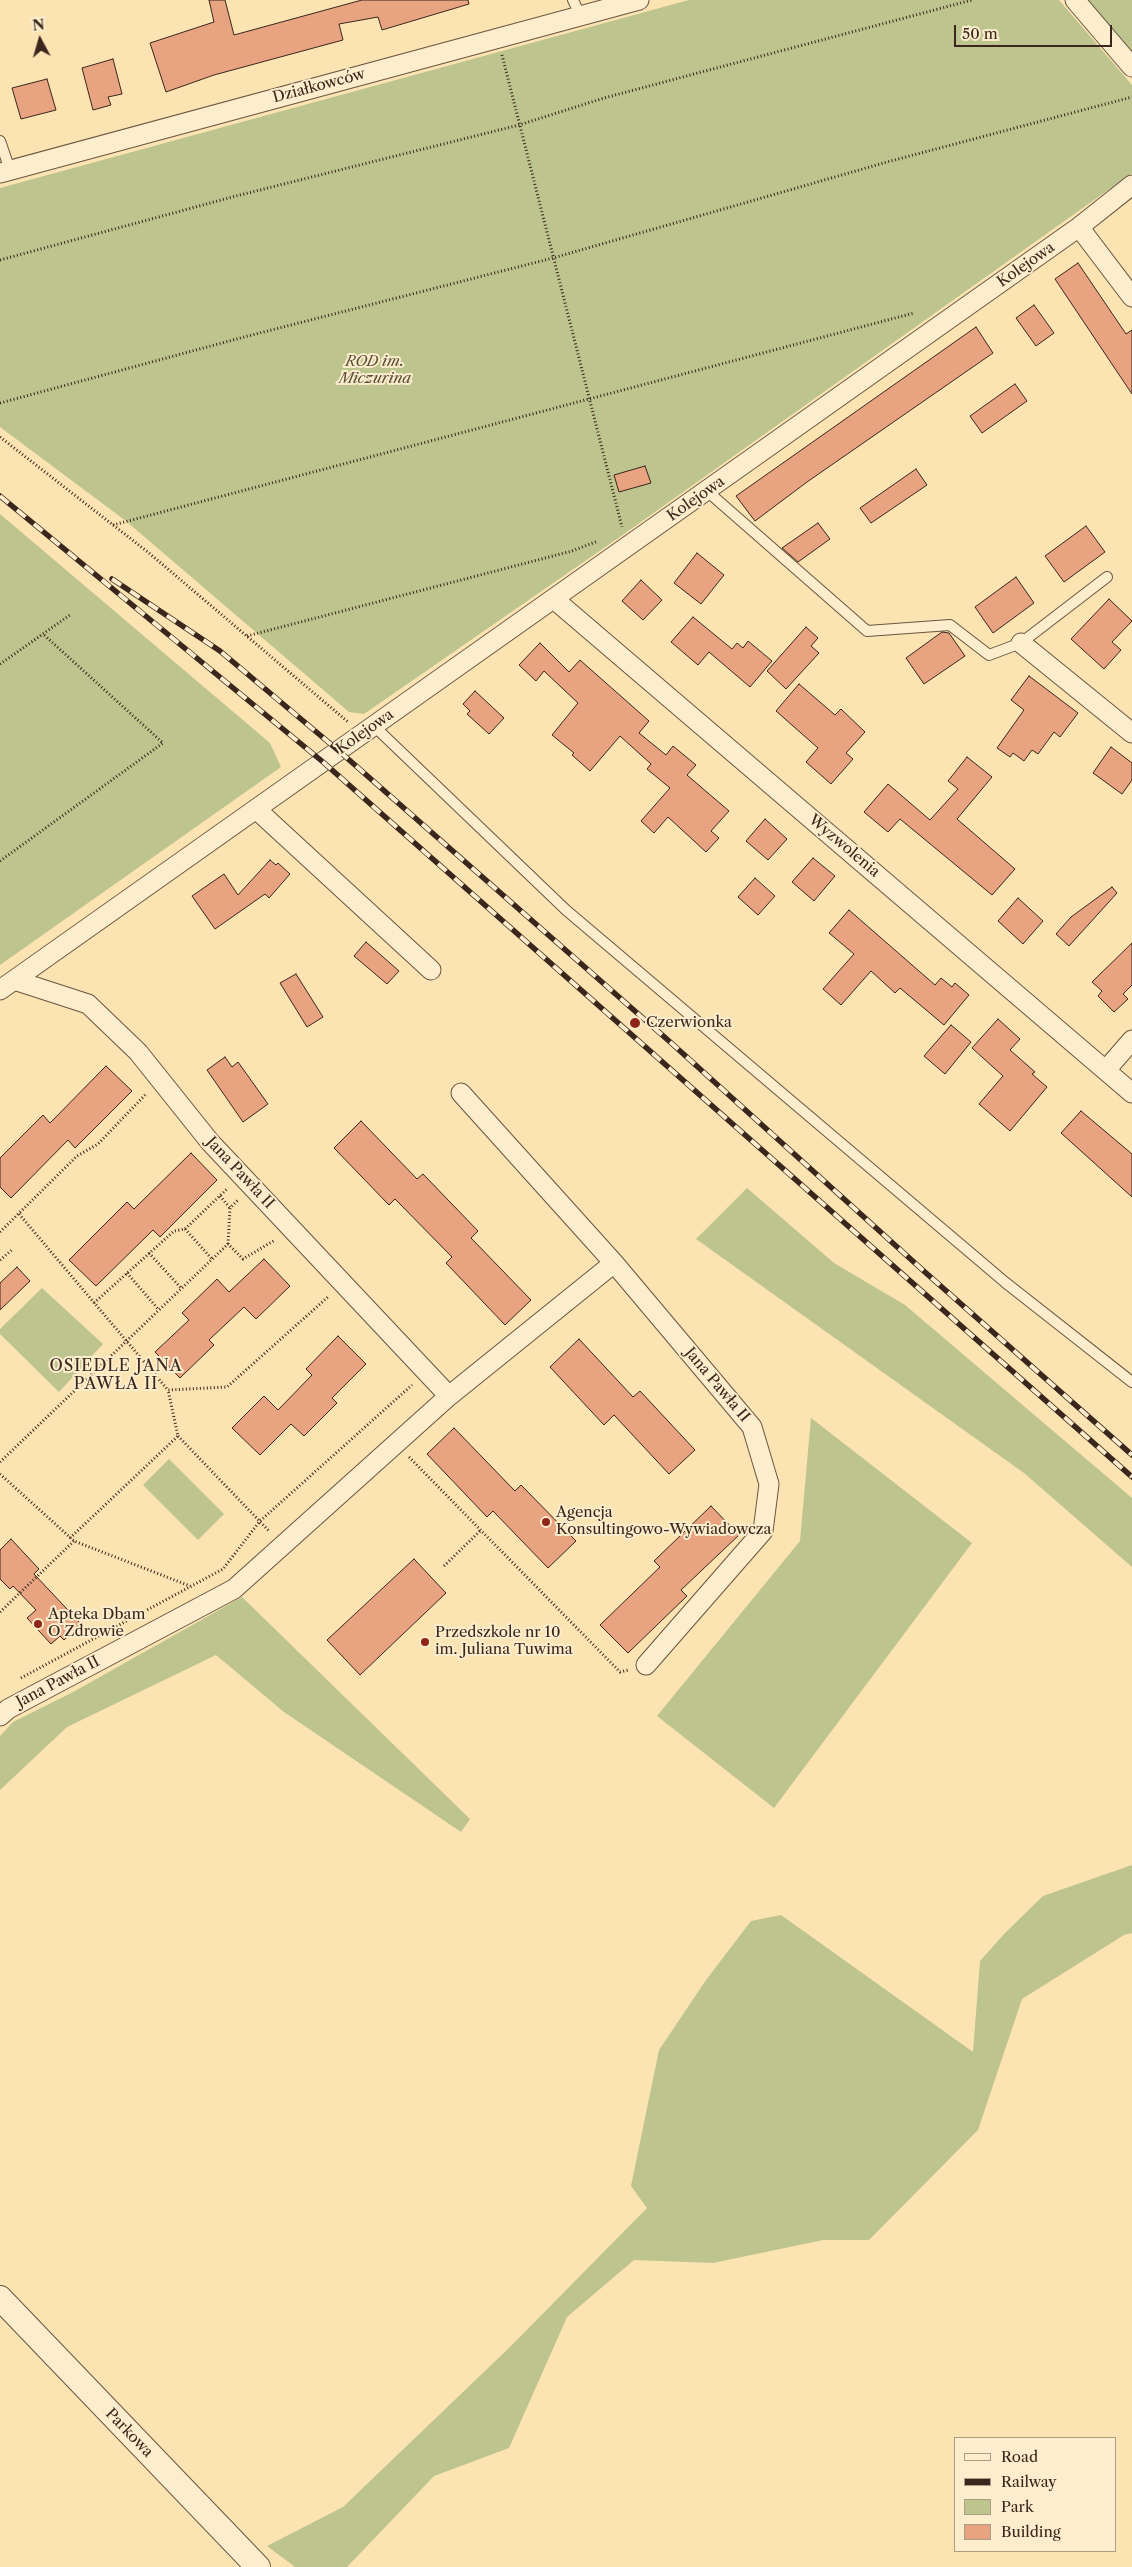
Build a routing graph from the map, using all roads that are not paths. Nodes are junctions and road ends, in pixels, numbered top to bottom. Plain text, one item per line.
1 (639, 0) edge
2 (1075, 0) edge
3 (576, 8) edge
4 (1132, 67) edge
5 (0, 141) edge
6 (5, 172) edge
7 (1132, 185) edge
8 (1079, 227) junction
9 (1132, 297) edge
10 (707, 492) junction
11 (1107, 577) dead end
12 (555, 600) junction
13 (1022, 643) junction
14 (368, 730) junction
15 (1132, 733) edge
16 (256, 809) junction
17 (431, 970) dead end
18 (7, 985) edge
19 (1132, 1040) edge
20 (1106, 1070) junction
21 (461, 1093) dead end
22 (1132, 1093) edge
23 (614, 1263) junction
24 (1132, 1382) edge
25 (449, 1396) junction
26 (646, 1665) road end
27 (0, 1716) edge
28 (0, 2298) edge
29 (258, 2567) edge

1 - 3 street, Działkowców
2 - 4 street
3 - 6 street, Działkowców
5 - 6 lane
7 - 8 street, Kolejowa
8 - 9 street
8 - 10 street, Kolejowa
10 - 12 street, Kolejowa
10 - 13 lane
11 - 13 lane
12 - 14 street, Kolejowa
12 - 20 street, Wyzwolenia
13 - 15 street
14 - 16 street, Kolejowa
14 - 24 lane
16 - 17 street
16 - 18 street, Kolejowa
18 - 25 street, Jana Pawła II
19 - 20 street
20 - 22 street, Wyzwolenia
21 - 23 street, Jana Pawła II
23 - 25 street, Jana Pawła II
23 - 26 street, Jana Pawła II
25 - 27 street, Jana Pawła II
28 - 29 street, Parkowa

